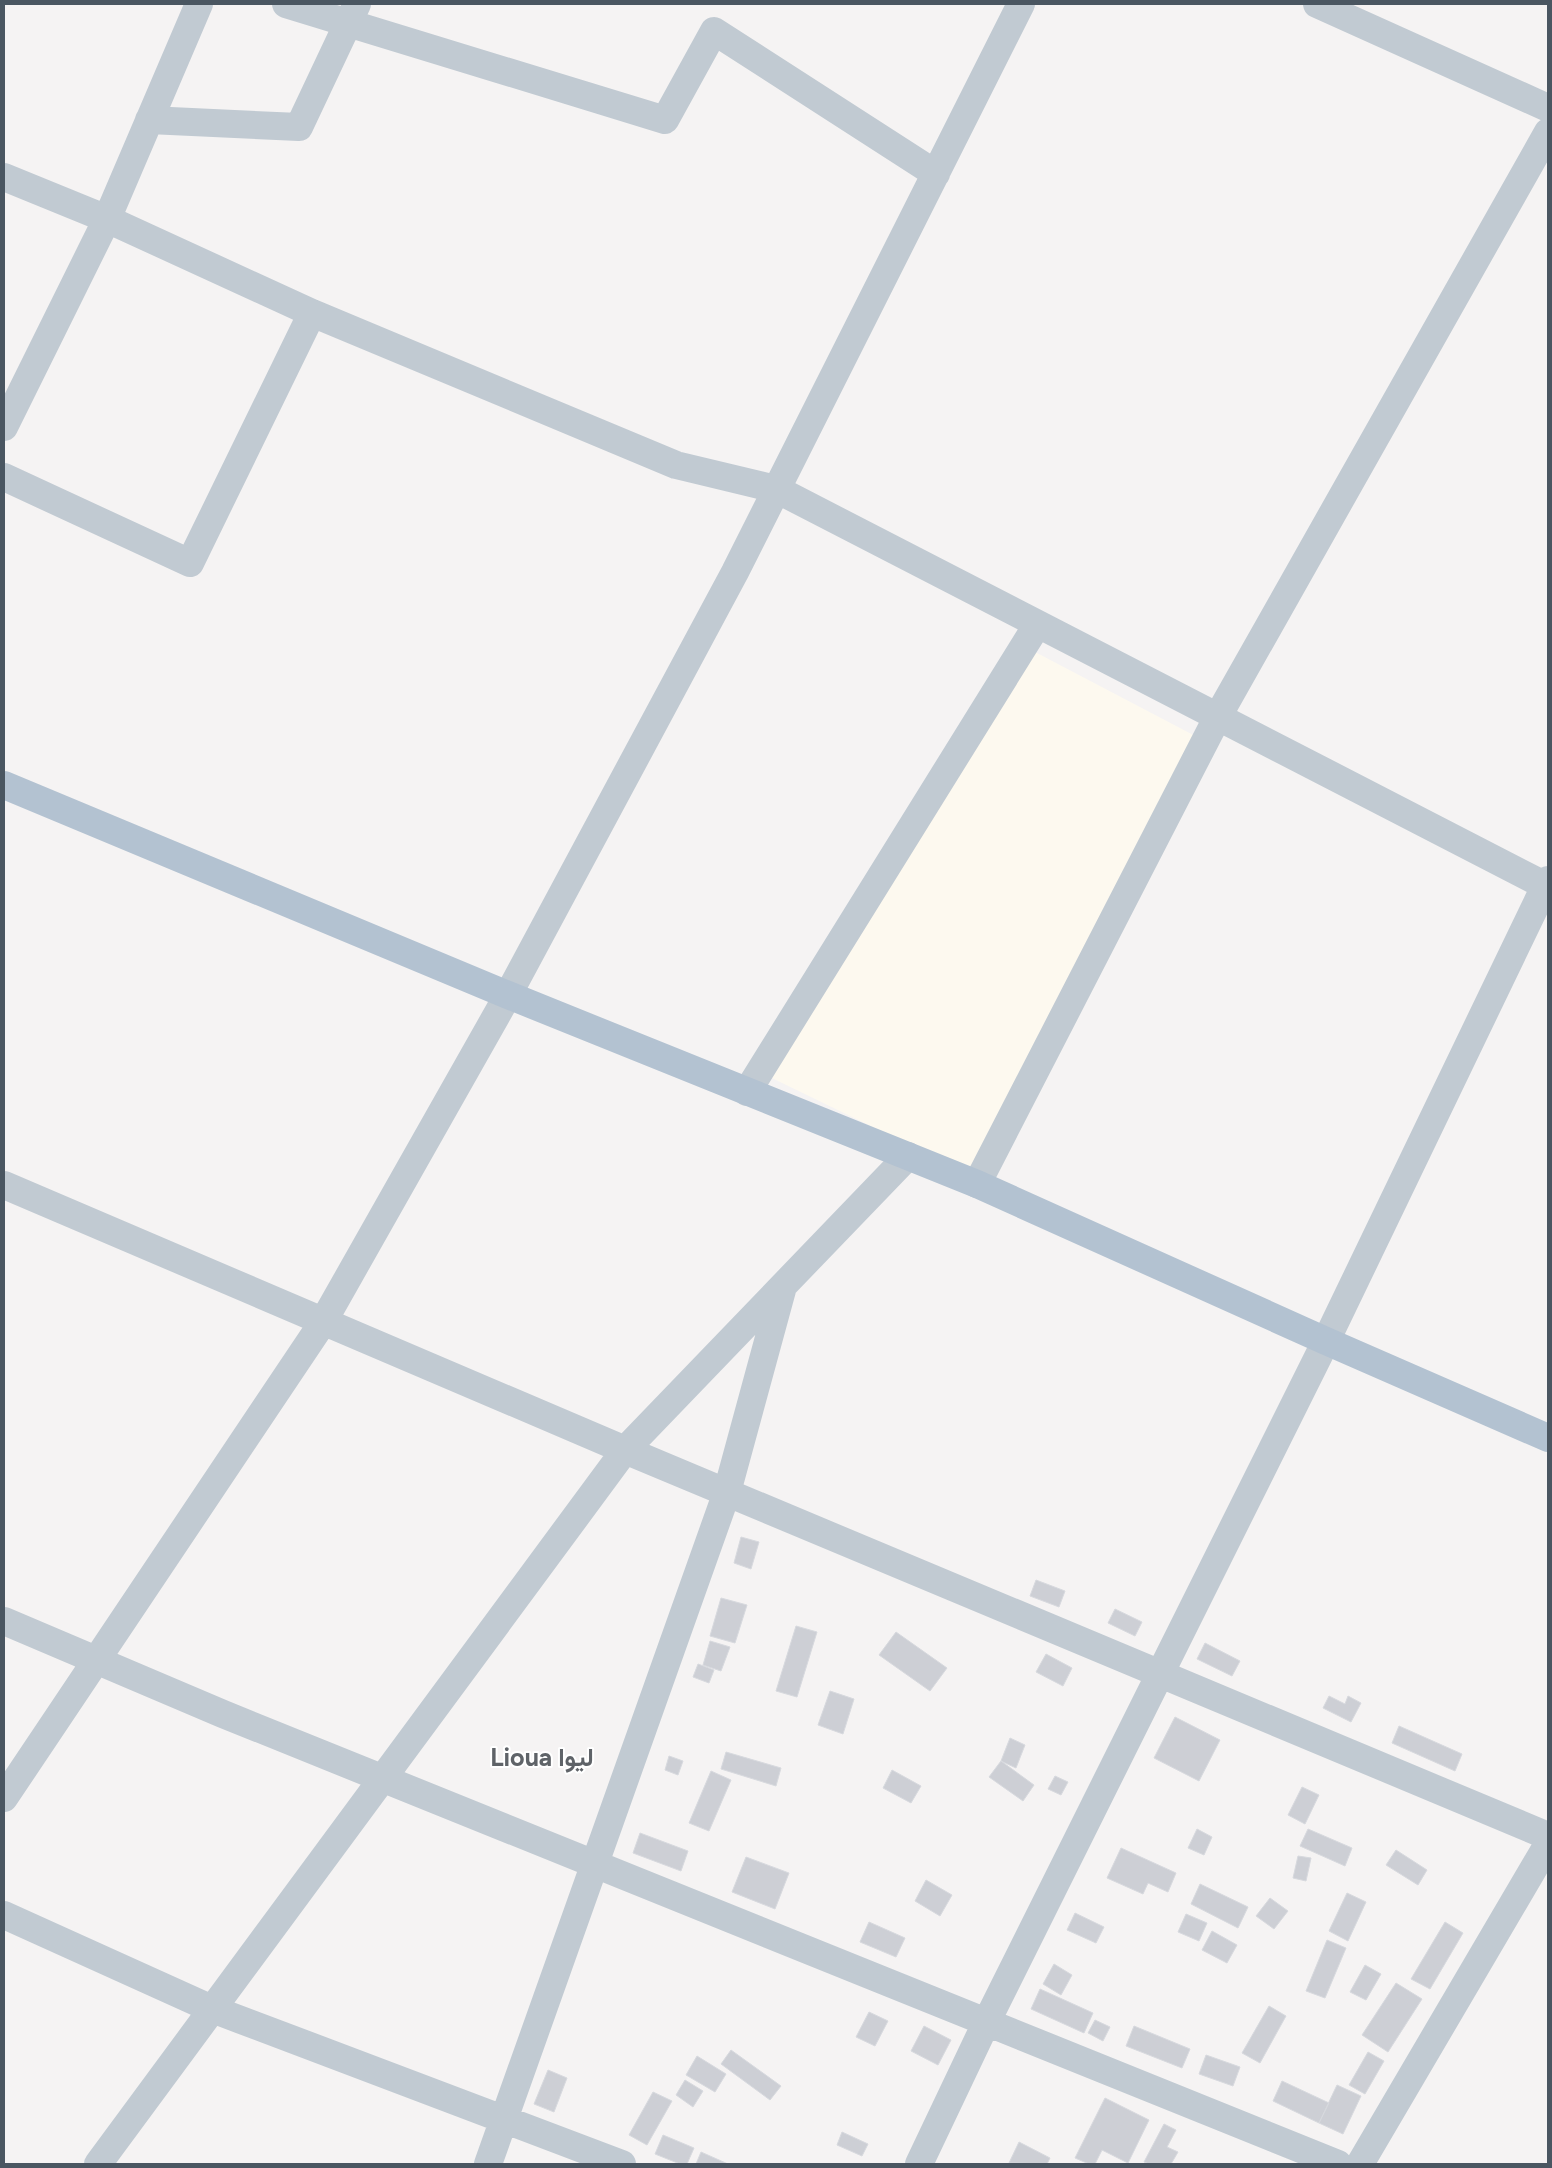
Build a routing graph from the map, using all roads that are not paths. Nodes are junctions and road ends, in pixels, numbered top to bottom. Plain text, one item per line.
1 (199, 4) edge
2 (286, 4) edge
3 (1021, 4) edge
4 (1316, 4) edge
5 (352, 13) edge
6 (1548, 108) edge
7 (149, 120) junction
8 (1548, 132) edge
9 (936, 174) junction
10 (4, 177) edge
11 (107, 219) junction
12 (312, 314) junction
13 (4, 427) edge
14 (4, 477) edge
15 (777, 490) junction
16 (1037, 624) junction
17 (1217, 718) junction
18 (4, 785) edge
19 (1547, 884) edge
20 (508, 995) junction
21 (747, 1092) junction
22 (908, 1156) junction
23 (977, 1184) junction
24 (4, 1185) edge
25 (783, 1286) junction
26 (323, 1322) junction
27 (1326, 1342) junction
28 (1548, 1438) edge
29 (625, 1450) junction
30 (727, 1492) junction
31 (4, 1621) edge
32 (96, 1660) junction
33 (1162, 1674) junction
34 (382, 1778) junction
35 (4, 1798) edge
36 (1548, 1836) edge
37 (1548, 1844) edge
38 (594, 1865) junction
39 (4, 1915) edge
40 (212, 2009) junction
41 (986, 2023) junction
42 (504, 2119) junction
43 (98, 2164) edge
44 (488, 2164) edge
45 (622, 2164) edge
46 (919, 2164) edge
47 (1338, 2164) edge
48 (1360, 2164) edge

1 - 7 street
2 - 5 street
3 - 9 street
4 - 6 street
5 - 7 street
5 - 9 street
7 - 11 street
8 - 17 street
9 - 15 street
10 - 11 street
11 - 12 street
11 - 13 street
12 - 14 street
12 - 15 street
15 - 16 street
15 - 20 street
16 - 17 street
16 - 21 street
17 - 19 street
17 - 23 street
18 - 20 main road
19 - 27 street
20 - 21 main road
20 - 26 street
21 - 22 main road
22 - 23 main road
22 - 25 street
23 - 27 main road
24 - 26 street
25 - 29 street
25 - 30 street
26 - 29 street
26 - 32 street
27 - 28 main road
27 - 33 street
29 - 30 street
29 - 34 street
30 - 33 street
30 - 38 street
31 - 32 street
32 - 34 street
32 - 35 street
33 - 36 street
33 - 41 street
34 - 38 street
34 - 40 street
37 - 48 street
38 - 41 street
38 - 42 street
39 - 40 street
40 - 42 street
40 - 43 street
41 - 46 street
41 - 47 street
42 - 44 street
42 - 45 street

